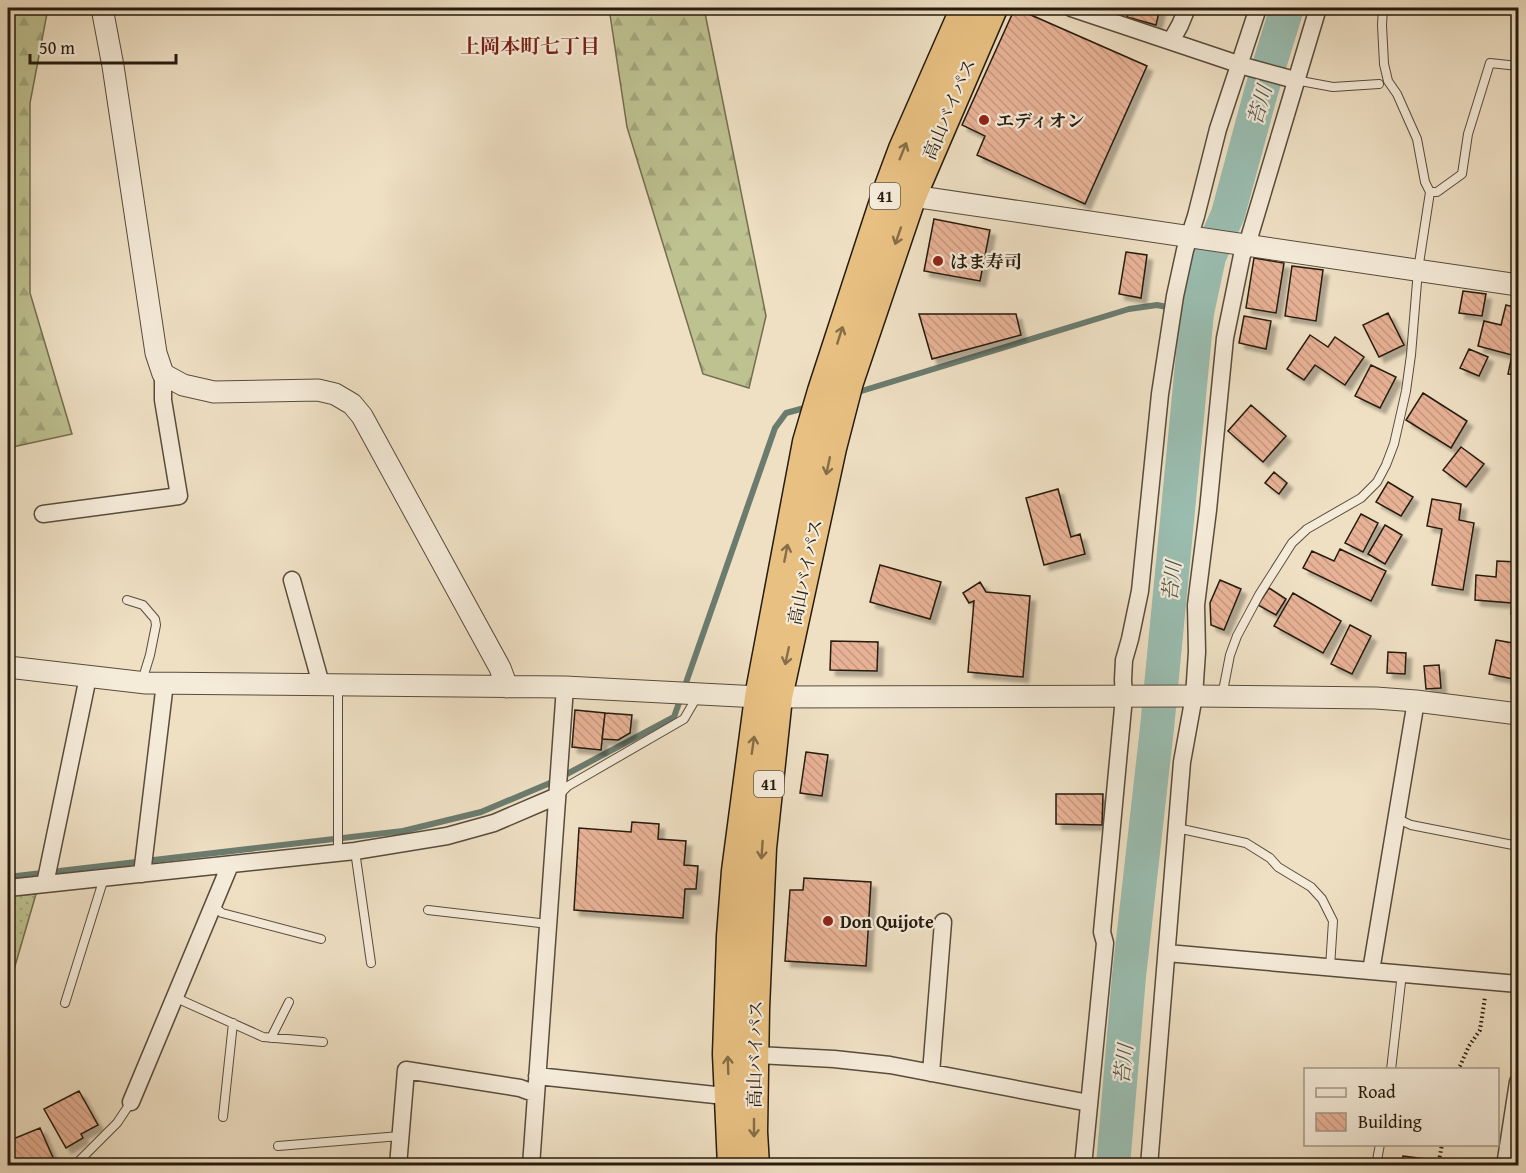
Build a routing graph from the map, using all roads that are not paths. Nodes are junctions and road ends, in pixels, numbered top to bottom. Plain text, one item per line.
1 (102, 8) edge
2 (965, 8) edge
3 (993, 8) edge
4 (1071, 8) edge
5 (1187, 8) edge
6 (1258, 8) edge
7 (1318, 8) edge
8 (1383, 8) edge
9 (1171, 41) junction
10 (1243, 65) junction
11 (1518, 66) edge
12 (1292, 79) junction
13 (1379, 84) dead end
14 (1430, 192) junction
15 (899, 194) junction
16 (1192, 236) junction
17 (1243, 244) junction
18 (1418, 270) junction
19 (1518, 285) edge
20 (164, 374) junction
21 (832, 400) junction
22 (42, 514) dead end
23 (292, 580) dead end
24 (127, 600) dead end
25 (8, 667) edge
26 (88, 677) junction
27 (141, 682) junction
28 (165, 683) junction
29 (329, 685) junction
30 (507, 687) junction
31 (565, 687) junction
32 (697, 693) junction
33 (1189, 696) junction
34 (1222, 696) junction
35 (769, 697) junction
36 (1130, 697) junction
37 (1416, 701) junction
38 (1518, 714) edge
39 (557, 793) junction
40 (1396, 818) junction
41 (1177, 828) junction
42 (1518, 846) edge
43 (344, 850) junction
44 (230, 865) junction
45 (143, 866) junction
46 (47, 876) junction
47 (104, 878) junction
48 (8, 888) edge
49 (213, 906) junction
50 (428, 910) dead end
51 (943, 922) dead end
52 (548, 924) junction
53 (321, 939) dead end
54 (1167, 953) junction
55 (371, 963) dead end
56 (1330, 967) junction
57 (1371, 971) junction
58 (1402, 973) junction
59 (1518, 984) edge
60 (174, 997) junction
61 (289, 1002) dead end
62 (65, 1003) dead end
63 (233, 1023) junction
64 (271, 1038) junction
65 (323, 1042) dead end
66 (755, 1055) junction
67 (1391, 1068) edge
68 (931, 1073) junction
69 (537, 1076) junction
70 (1518, 1082) edge
71 (536, 1094) junction
72 (715, 1095) dead end
73 (131, 1102) joint
74 (1089, 1102) junction
75 (1516, 1112) edge
76 (223, 1117) dead end
77 (400, 1136) junction
78 (278, 1146) dead end
79 (1380, 1146) edge
80 (74, 1166) edge
81 (398, 1166) edge
82 (531, 1166) edge
83 (732, 1166) edge
84 (755, 1166) edge
85 (1083, 1166) edge
86 (1149, 1166) edge
87 (1376, 1166) edge
88 (1505, 1166) edge

1 - 20 street
15 -> 2 highway, 高山バイパス / 41
3 - 15 highway, 高山バイパス / 41
4 - 9 street
5 - 9 street
6 - 10 street
7 - 12 street
8 - 14 lane
9 - 10 street
10 - 12 street
10 - 16 street
11 - 14 lane
12 - 13 lane
12 - 17 street
14 - 18 lane
15 - 16 street
21 -> 15 highway, 高山バイパス / 41
15 -> 21 highway, 高山バイパス / 41
16 - 17 street
16 - 36 street
17 - 18 street
17 - 33 street
18 - 19 street
18 - 34 lane
20 - 22 street
20 - 30 street
21 -> 35 highway, 高山バイパス / 41
35 -> 21 highway, 高山バイパス / 41
23 - 29 street
24 - 27 lane
25 - 26 street
26 - 27 street
26 - 46 street
27 - 28 street
28 - 29 street
28 - 45 street
29 - 30 street
29 - 43 lane
30 - 31 street
31 - 32 street
31 - 39 street
32 - 35 street
32 - 39 lane
33 - 34 street
33 - 36 street
33 - 41 street
34 - 37 street
35 - 36 street
35 -> 66 highway, 高山バイパス / 41
83 -> 35 highway, 高山バイパス / 41
36 - 74 street
37 - 38 street
37 - 40 street
39 - 43 street
39 - 52 street
40 - 42 lane
40 - 57 street
41 - 54 street
41 - 56 lane
43 - 44 street
43 - 55 lane
44 - 45 street
44 - 49 street
45 - 47 street
46 - 47 street
46 - 48 street
47 - 62 lane
49 - 53 lane
49 - 60 street
50 - 52 lane
51 - 68 street
52 - 69 street
54 - 56 street
54 - 86 street
56 - 57 street
57 - 58 street
58 - 59 street
58 - 67 lane
60 - 63 lane
60 - 73 street
61 - 64 lane
63 - 64 lane
63 - 76 lane
64 - 65 lane
66 - 68 street
66 -> 84 highway, 高山バイパス / 41
68 - 74 street
69 - 71 street
69 - 72 street
70 - 75 street
71 - 77 street
71 - 82 street
73 - 80 lane
74 - 85 street
75 - 88 street
77 - 78 lane
77 - 81 street
79 - 87 lane

